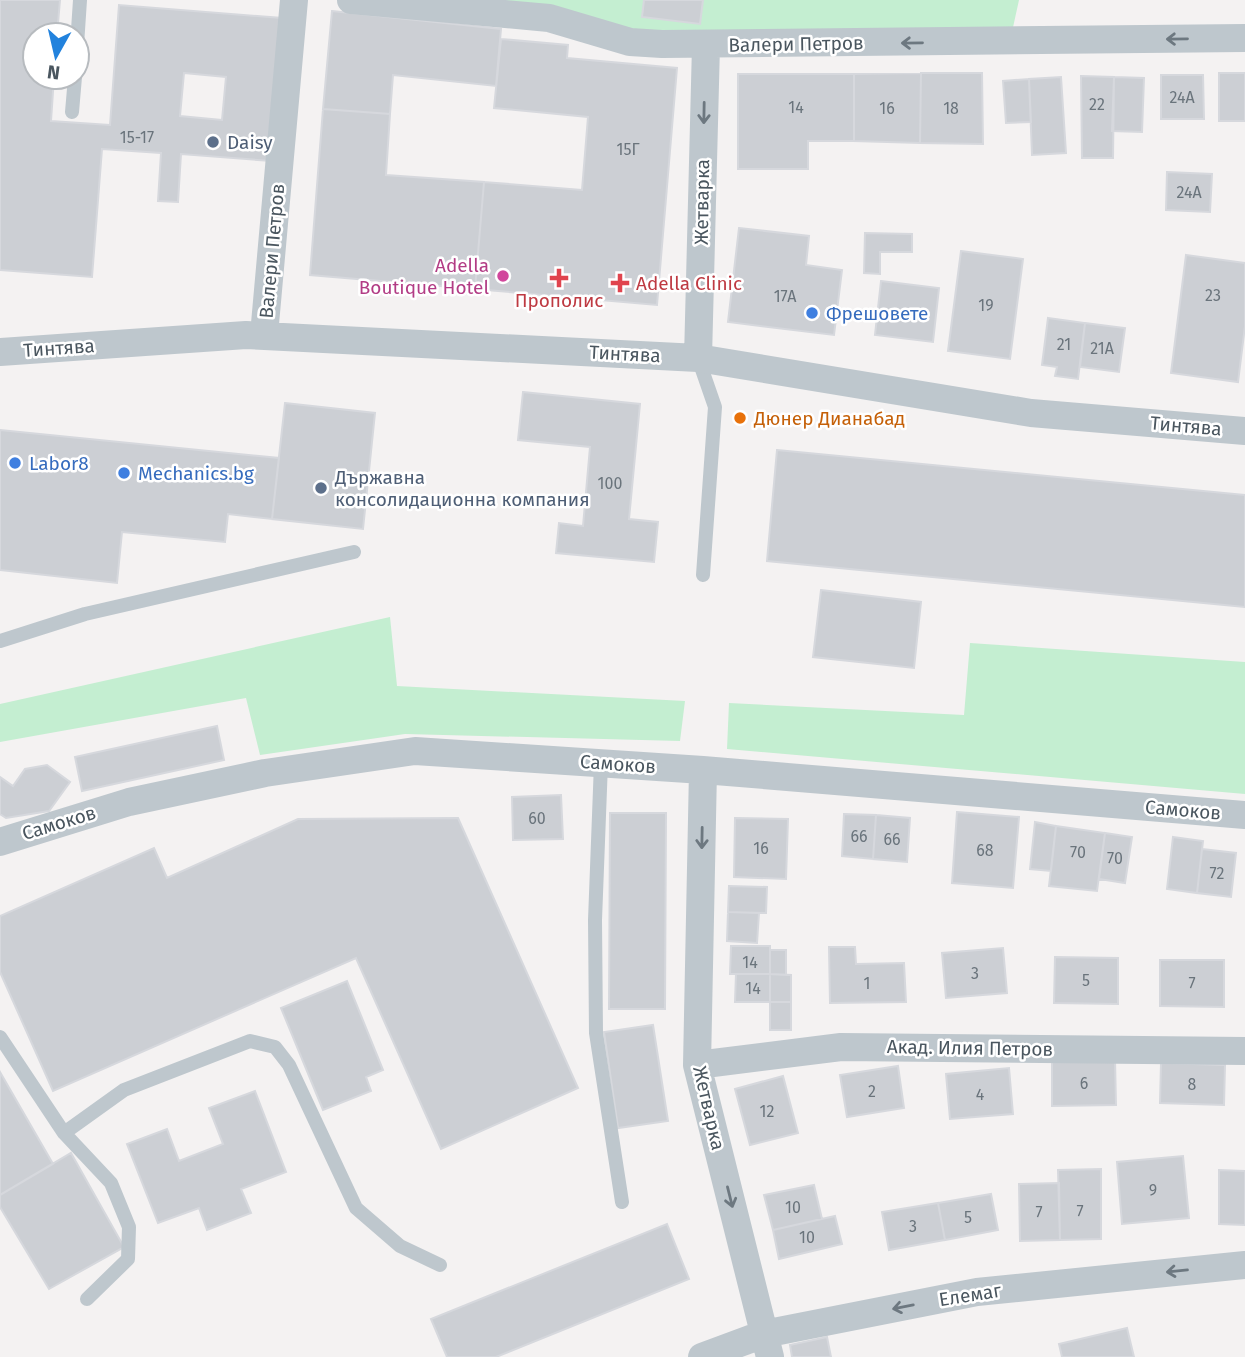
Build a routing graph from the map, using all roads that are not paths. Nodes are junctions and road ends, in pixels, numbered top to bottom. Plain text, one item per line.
1 (80, 0) edge
2 (294, 0) edge
3 (351, 0) edge
4 (79, 21) edge
5 (1245, 38) edge
6 (706, 45) junction
7 (74, 91) edge
8 (72, 111) dead end
9 (264, 335) junction
10 (0, 352) edge
11 (698, 358) junction
12 (1245, 431) edge
13 (355, 552) dead end
14 (703, 575) dead end
15 (0, 641) edge
16 (601, 763) junction
17 (703, 770) junction
18 (1245, 816) edge
19 (0, 842) edge
20 (0, 1037) edge
21 (1245, 1051) edge
22 (697, 1065) junction
23 (64, 1133) junction
24 (622, 1202) dead end
25 (440, 1265) dead end
26 (1245, 1265) edge
27 (86, 1300) dead end
28 (767, 1346) edge
29 (702, 1357) edge

1 - 4 lane
2 - 9 street, Валери Петров
3 - 6 street, Валери Петров
5 -> 6 street, Валери Петров
6 -> 11 street, Жетварка
7 - 8 lane
9 - 10 street, Тинтява
9 - 11 street, Тинтява
11 - 12 street, Тинтява
11 - 14 lane
13 - 15 lane
16 - 17 street, Самоков
16 - 19 street, Самоков
16 - 24 lane
17 - 18 street, Самоков
17 -> 22 street, Жетварка
20 - 23 lane
21 - 22 street, Акад. Илия Петров
22 -> 28 street, Жетварка
23 - 25 lane
23 - 27 lane
26 -> 28 street, Елемаг
28 - 29 street, Елемаг

